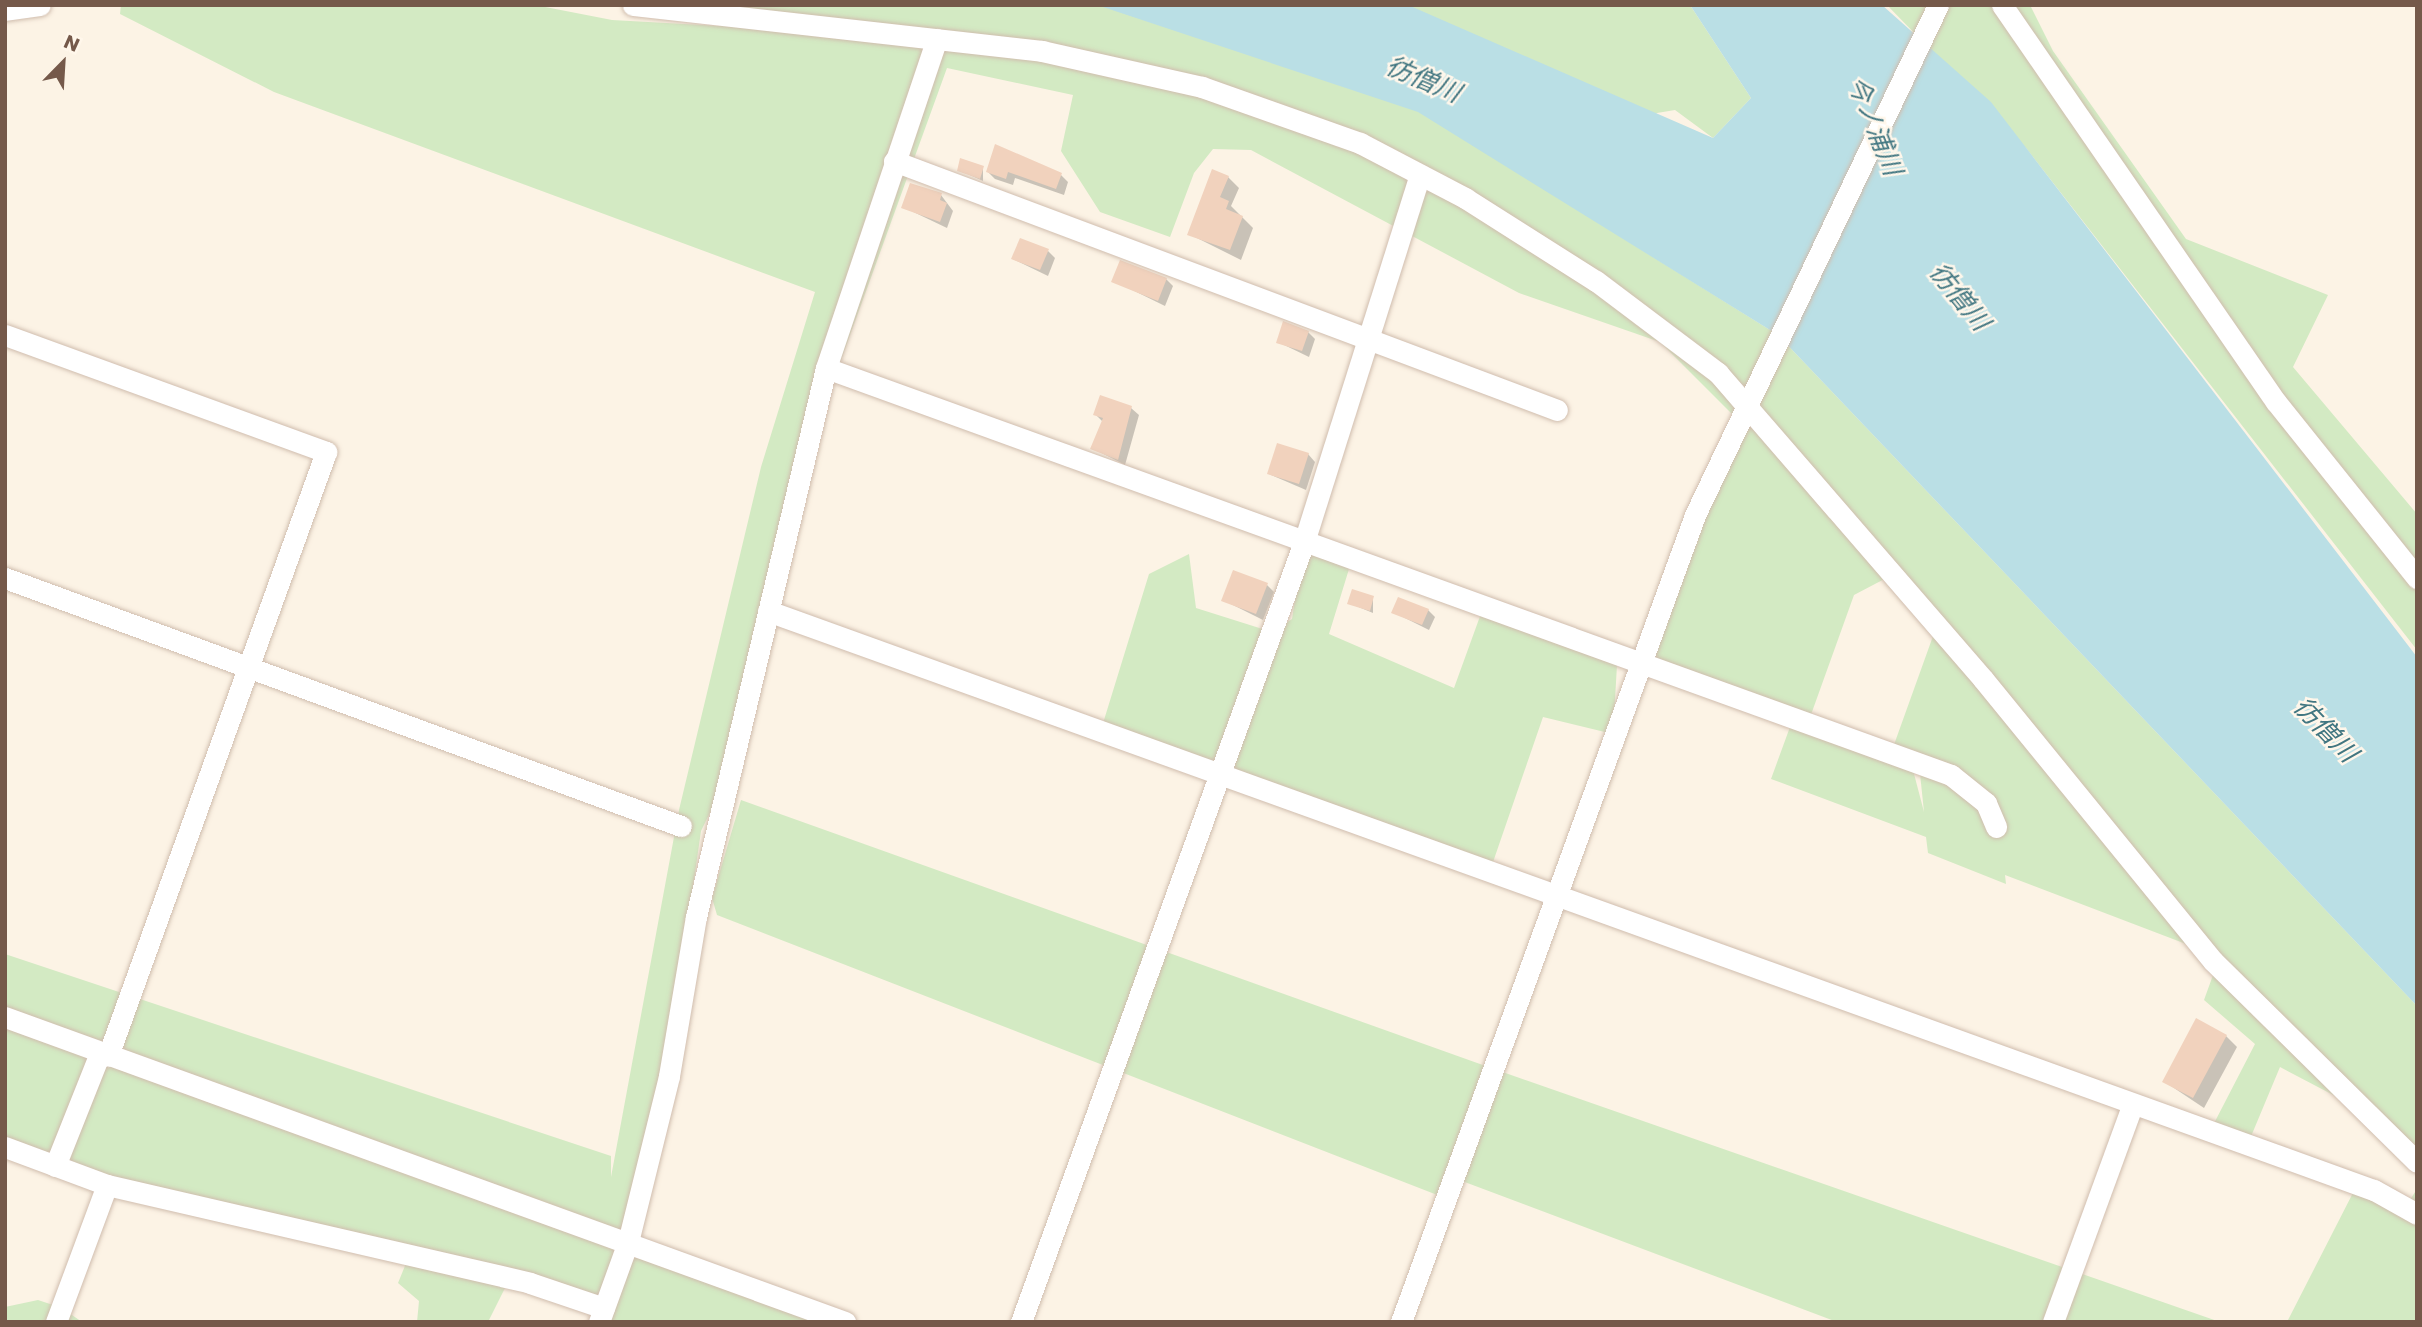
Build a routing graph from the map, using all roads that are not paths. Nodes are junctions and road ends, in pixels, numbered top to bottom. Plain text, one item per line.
1 (40, 5) edge
2 (633, 5) edge
3 (1938, 5) edge
4 (2002, 5) edge
5 (5, 10) edge
6 (937, 38) junction
7 (894, 160) junction
8 (1420, 175) junction
9 (5, 335) edge
10 (1368, 341) junction
11 (826, 368) junction
12 (1746, 401) junction
13 (1557, 410) dead end
14 (1304, 542) junction
15 (5, 578) edge
16 (2417, 578) edge
17 (768, 611) junction
18 (1638, 664) junction
19 (248, 668) junction
20 (1222, 777) junction
21 (681, 826) dead end
22 (1996, 827) dead end
23 (1555, 898) junction
24 (5, 1017) edge
25 (104, 1054) junction
26 (2132, 1106) junction
27 (5, 1147) edge
28 (2417, 1162) edge
29 (55, 1166) junction
30 (107, 1185) junction
31 (2417, 1213) edge
32 (628, 1242) junction
33 (601, 1315) edge
34 (57, 1322) edge
35 (845, 1322) edge
36 (1021, 1322) edge
37 (1401, 1322) edge
38 (2053, 1322) edge

1 - 5 street
2 - 6 street
3 - 12 street
4 - 16 street
6 - 7 street
6 - 8 street
7 - 10 street
7 - 11 street
8 - 10 street
8 - 12 street
9 - 19 street
10 - 13 street
10 - 14 street
11 - 14 street
11 - 17 street
12 - 18 street
12 - 28 street
14 - 18 street
14 - 20 street
15 - 19 street
17 - 20 street
17 - 32 street
18 - 22 street
18 - 23 street
19 - 21 street
19 - 25 street
20 - 23 street
20 - 36 street
23 - 26 street
23 - 37 street
24 - 25 street
25 - 29 street
25 - 32 street
26 - 31 street
26 - 38 street
27 - 29 street
29 - 30 street
30 - 33 street
30 - 34 street
32 - 33 street
32 - 35 street

